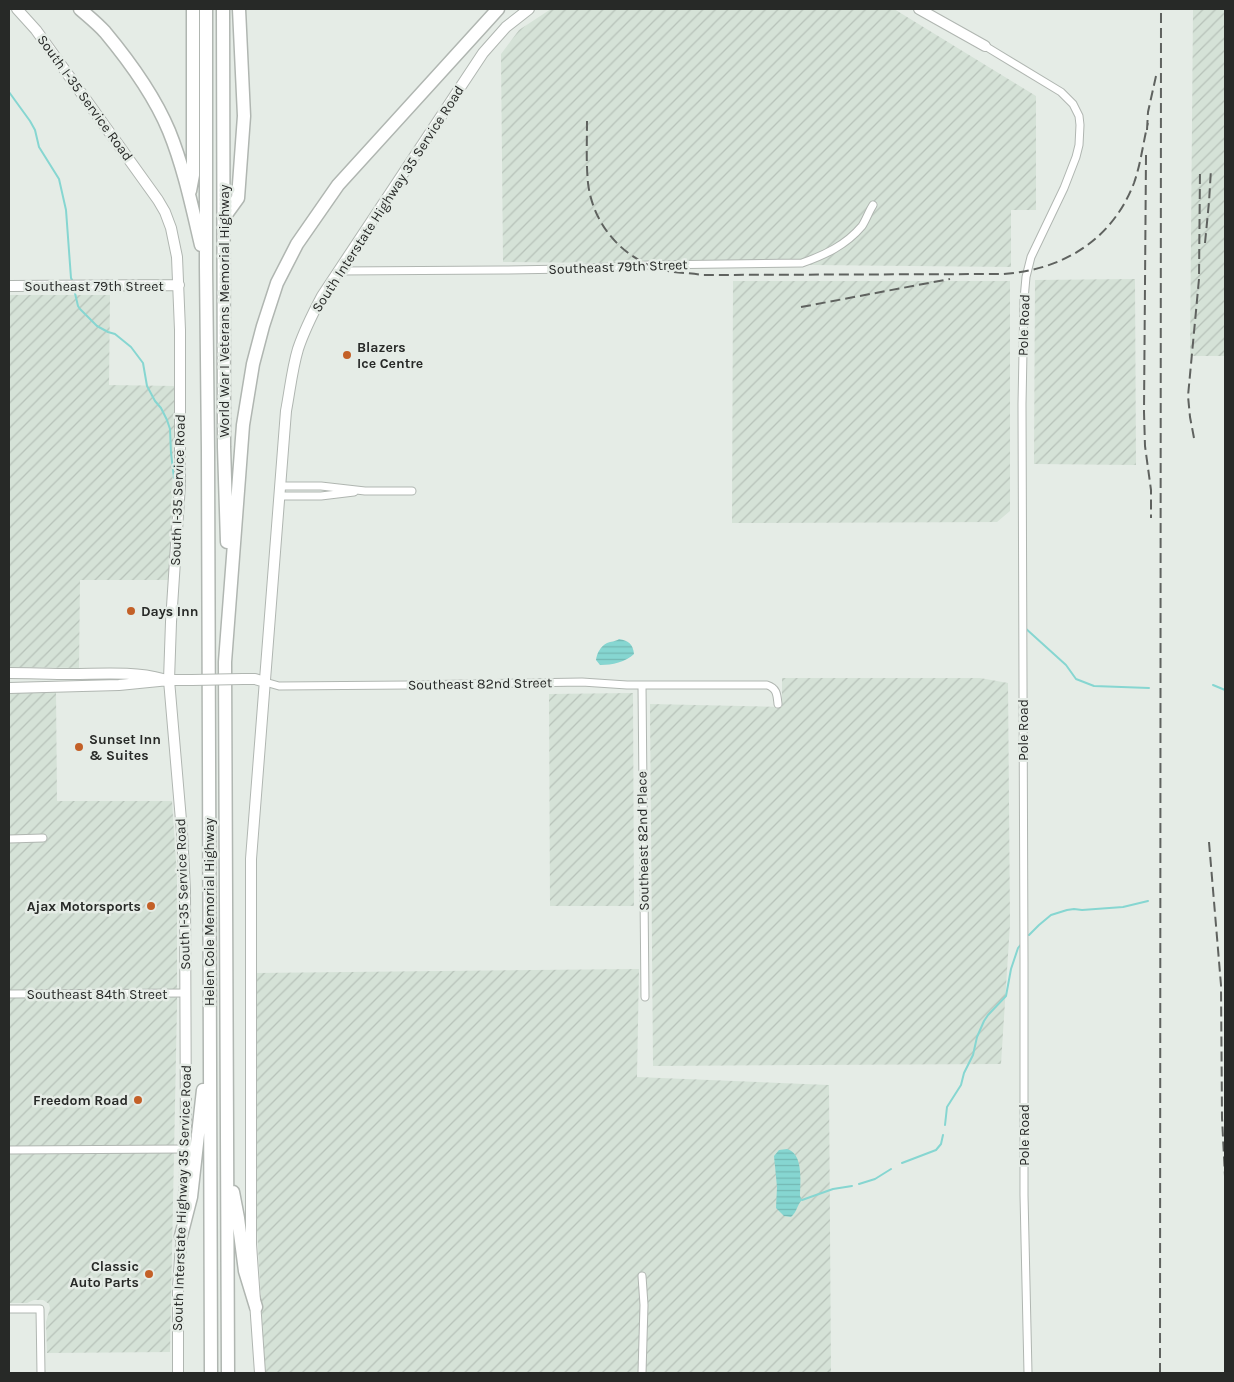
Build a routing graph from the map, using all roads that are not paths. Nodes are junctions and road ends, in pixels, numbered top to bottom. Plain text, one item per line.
1 (17, 9) edge
2 (80, 9) edge
3 (193, 9) edge
4 (206, 9) edge
5 (223, 9) edge
6 (239, 9) edge
7 (498, 9) edge
8 (529, 9) edge
9 (919, 9) edge
10 (985, 46) joint
11 (189, 196) junction
12 (873, 205) dead end
13 (225, 216) junction
14 (206, 267) junction
15 (339, 270) junction
16 (179, 285) junction
17 (9, 286) edge
18 (208, 451) joint
19 (280, 491) junction
20 (412, 491) dead end
21 (229, 612) junction
22 (9, 673) edge
23 (169, 680) junction
24 (265, 682) junction
25 (642, 685) junction
26 (9, 688) edge
27 (778, 704) dead end
28 (43, 838) dead end
29 (9, 839) edge
30 (186, 993) junction
31 (9, 994) edge
32 (645, 997) dead end
33 (210, 1033) junction
34 (186, 1149) junction
35 (9, 1150) edge
36 (227, 1165) junction
37 (181, 1236) junction
38 (642, 1276) dead end
39 (256, 1307) junction
40 (9, 1309) edge
41 (40, 1373) edge
42 (178, 1373) edge
43 (211, 1373) edge
44 (228, 1373) edge
45 (260, 1373) edge
46 (642, 1373) edge
47 (1028, 1373) edge

1 - 16 main road, South I-35 Service Road
2 - 11 highway
3 - 11 highway
4 - 14 highway, World War I Veterans Memorial Highway
5 - 13 highway, World War I Veterans Memorial Highway
6 - 13 highway
7 - 21 highway
8 - 15 main road, South Interstate Highway 35 Service Road
9 - 10 main road
10 - 47 street, Pole Road
11 - 14 highway
12 - 15 street, Southeast 79th Street
13 - 21 highway, World War I Veterans Memorial Highway
14 - 18 highway, World War I Veterans Memorial Highway
15 - 19 main road, South Interstate Highway 35 Service Road
16 - 17 main road, Southeast 79th Street
16 - 23 main road, South I-35 Service Road
18 - 33 highway, Helen Cole Memorial Highway
19 - 20 street
19 - 24 main road
21 - 36 highway, Helen Cole Memorial Highway
22 - 23 main road, Southeast 82nd Street
23 - 24 main road, Southeast 82nd Street, bridge
23 - 26 main road, Southeast 82nd Street
23 - 30 main road, South I-35 Service Road
24 - 25 street, Southeast 82nd Street
24 - 39 main road
25 - 27 street, Southeast 82nd Street
25 - 32 street, Southeast 82nd Place
28 - 29 street
30 - 31 street, Southeast 84th Street
30 - 34 main road, South Interstate Highway 35 Service Road
33 - 37 highway
33 - 43 highway, Helen Cole Memorial Highway
34 - 35 street
34 - 37 main road, South Interstate Highway 35 Service Road
36 - 39 highway
36 - 44 highway, Helen Cole Memorial Highway
37 - 42 main road, South Interstate Highway 35 Service Road
38 - 46 street
39 - 45 main road
40 - 41 street

